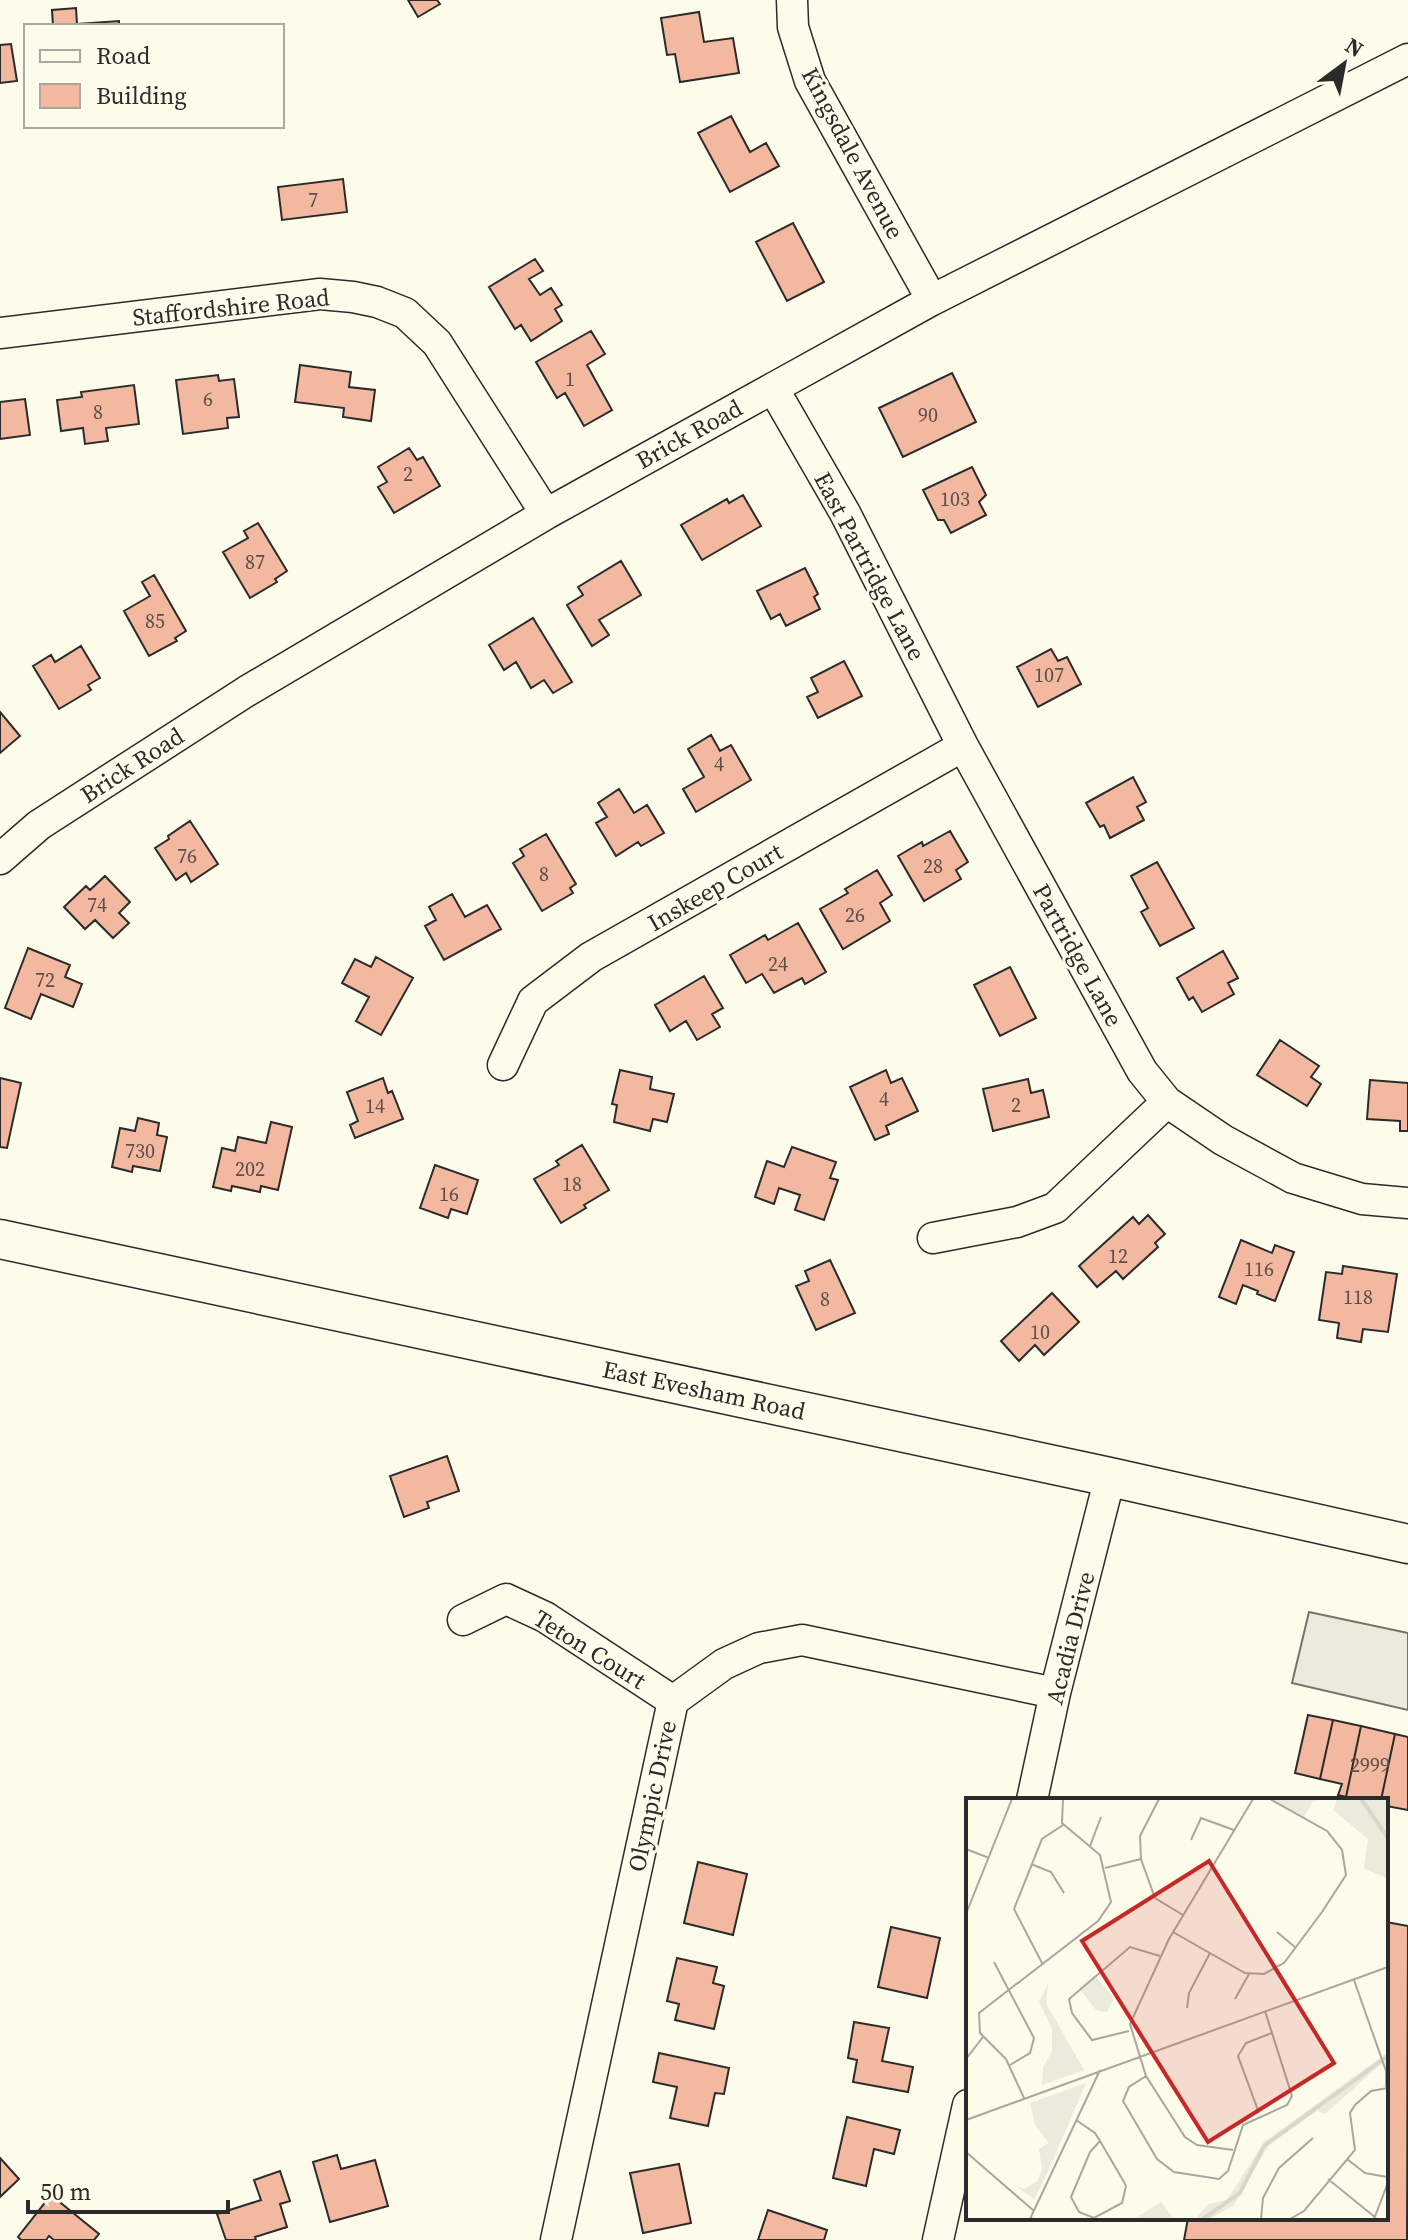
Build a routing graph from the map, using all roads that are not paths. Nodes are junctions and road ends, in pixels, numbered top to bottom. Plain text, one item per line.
1 (792, 0) edge
2 (1408, 59) edge
3 (932, 300) junction
4 (0, 333) edge
5 (773, 388) junction
6 (546, 514) junction
7 (963, 746) junction
8 (0, 859) edge
9 (503, 1065) dead end
10 (1167, 1102) junction
11 (1408, 1203) edge
12 (933, 1238) dead end
13 (0, 1239) edge
14 (1110, 1477) junction
15 (1408, 1544) edge
16 (463, 1620) dead end
17 (1055, 1693) junction
18 (673, 1701) junction
19 (1032, 1798) edge
20 (966, 2114) edge
21 (556, 2240) edge
22 (938, 2240) edge

1 - 3 street, Kingsdale Avenue
2 - 3 street, Brick Road
3 - 5 street, Brick Road
4 - 6 street, Staffordshire Road
5 - 6 street, Brick Road
5 - 7 street, East Partridge Lane
6 - 8 street, Brick Road
7 - 9 street, Inskeep Court
7 - 10 street, Partridge Lane
10 - 11 street, Partridge Lane
10 - 12 street
13 - 14 main road, East Evesham Road
14 - 15 main road, East Evesham Road
14 - 17 street, Acadia Drive
16 - 18 street, Teton Court
17 - 18 street, Olympic Drive
17 - 19 street, Acadia Drive
18 - 21 street, Olympic Drive
20 - 22 street

